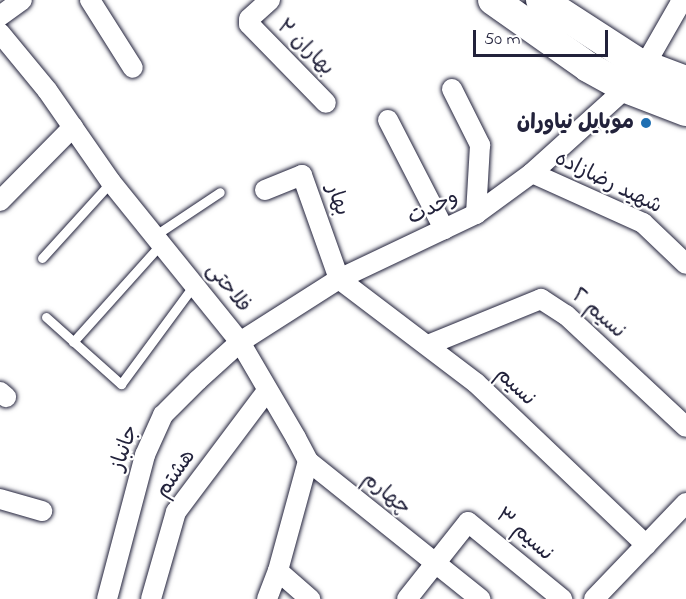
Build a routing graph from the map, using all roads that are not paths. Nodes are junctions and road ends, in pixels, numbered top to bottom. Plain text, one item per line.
1 (22, 0) edge
2 (90, 0) edge
3 (493, 0) edge
4 (540, 0) edge
5 (268, 1) edge
6 (680, 1) edge
7 (0, 16) edge
8 (0, 33) edge
9 (645, 65) junction
10 (133, 69) dead end
11 (686, 81) edge
12 (626, 88) junction
13 (452, 89) dead end
14 (326, 103) dead end
15 (686, 111) edge
16 (388, 120) dead end
17 (73, 127) junction
18 (532, 173) junction
19 (111, 182) junction
20 (265, 190) dead end
21 (220, 192) dead end
22 (0, 201) edge
23 (476, 214) junction
24 (444, 229) junction
25 (158, 240) junction
26 (42, 258) dead end
27 (686, 264) edge
28 (339, 279) junction
29 (195, 285) junction
30 (46, 317) dead end
31 (73, 342) junction
32 (240, 342) junction
33 (428, 345) junction
34 (267, 391) junction
35 (686, 427) edge
36 (308, 461) junction
37 (0, 499) edge
38 (686, 503) edge
39 (42, 511) dead end
40 (646, 545) junction
41 (434, 564) junction
42 (278, 571) junction
43 (107, 599) edge
44 (151, 599) edge
45 (267, 599) edge
46 (310, 599) edge
47 (406, 599) edge
48 (480, 599) edge
49 (562, 599) edge
50 (594, 599) edge

1 - 7 street
2 - 10 street
3 - 12 main road
4 - 9 main road
5 - 14 street, بهاران ۲
6 - 9 street
8 - 17 street, فلاحتی
9 - 11 main road
9 - 12 main road
12 - 15 main road
12 - 18 street, وحدت
13 - 23 street
16 - 24 street
17 - 19 street, فلاحتی
17 - 22 street
18 - 23 street, وحدت
18 - 27 street, شهید رضازاده
19 - 25 street, فلاحتی
19 - 26 lane
20 - 28 street, بهار
21 - 25 lane
23 - 24 street, وحدت
24 - 28 street, وحدت
25 - 29 street, فلاحتی
25 - 31 lane
28 - 32 street, وحدت
28 - 33 street, نسیم
29 - 31 lane
29 - 32 street, فلاحتی
30 - 31 lane
32 - 34 street, فلاحتی
32 - 43 street, جانباز
33 - 35 street, نسیم ٢
33 - 40 street, نسیم
34 - 36 street, فلاحتی
34 - 44 street, هشتم
36 - 41 street, چهارم
36 - 42 street
37 - 39 street
38 - 40 street
40 - 50 street
41 - 47 street
41 - 48 street
41 - 49 street, نسیم ۳
42 - 45 street
42 - 46 street

